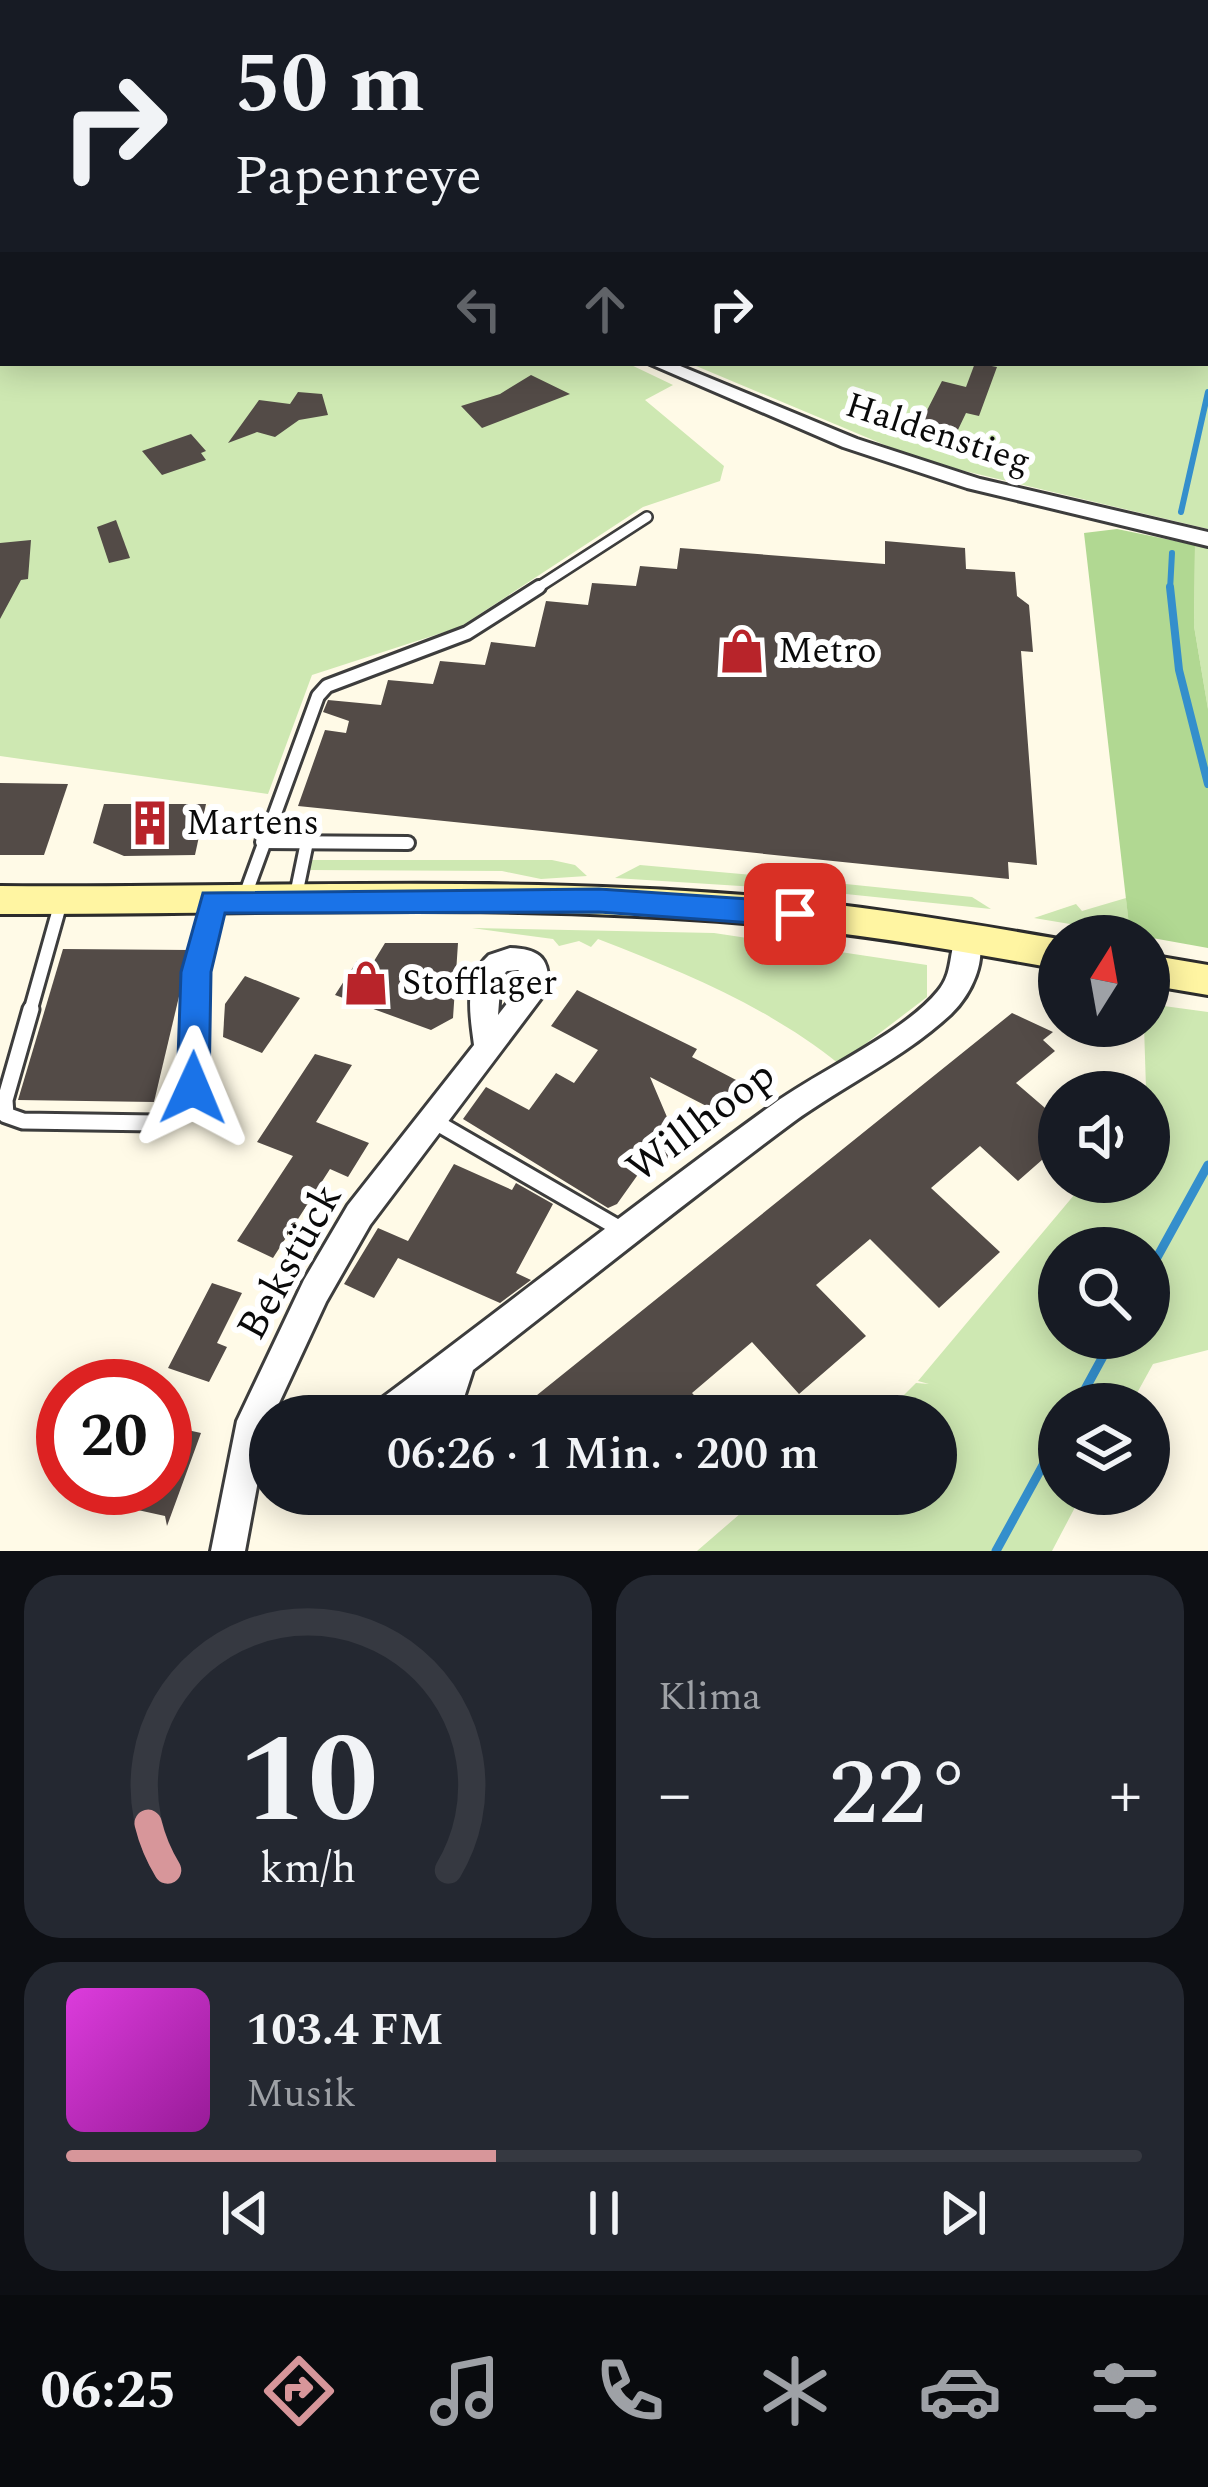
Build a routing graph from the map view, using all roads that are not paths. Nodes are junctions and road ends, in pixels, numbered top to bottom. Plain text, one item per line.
1 (663, 366) edge
2 (647, 517) dead end
3 (1208, 539) edge
4 (262, 842) junction
5 (307, 842) junction
6 (408, 843) dead end
7 (0, 900) edge
8 (61, 901) junction
9 (228, 902) junction
10 (295, 902) junction
11 (967, 939) junction
12 (1038, 951) edge
13 (488, 1044) dead end
14 (431, 1119) junction
15 (626, 1235) junction
16 (460, 1362) junction
17 (415, 1395) edge
18 (448, 1395) edge
19 (228, 1551) edge

1 - 3 street, Haldenstieg
2 - 4 lane
4 - 5 lane
4 - 9 lane
5 - 6 lane
5 - 10 lane
7 - 8 main road
8 - 9 main road
8 - 9 lane
9 - 10 main road
10 - 11 main road
11 - 12 main road
11 - 15 street, Willhoop
13 - 14 street, Bekstück
14 - 15 lane
14 - 19 street, Bekstück
15 - 16 street, Willhoop
16 - 17 street, Willhoop
16 - 18 street

